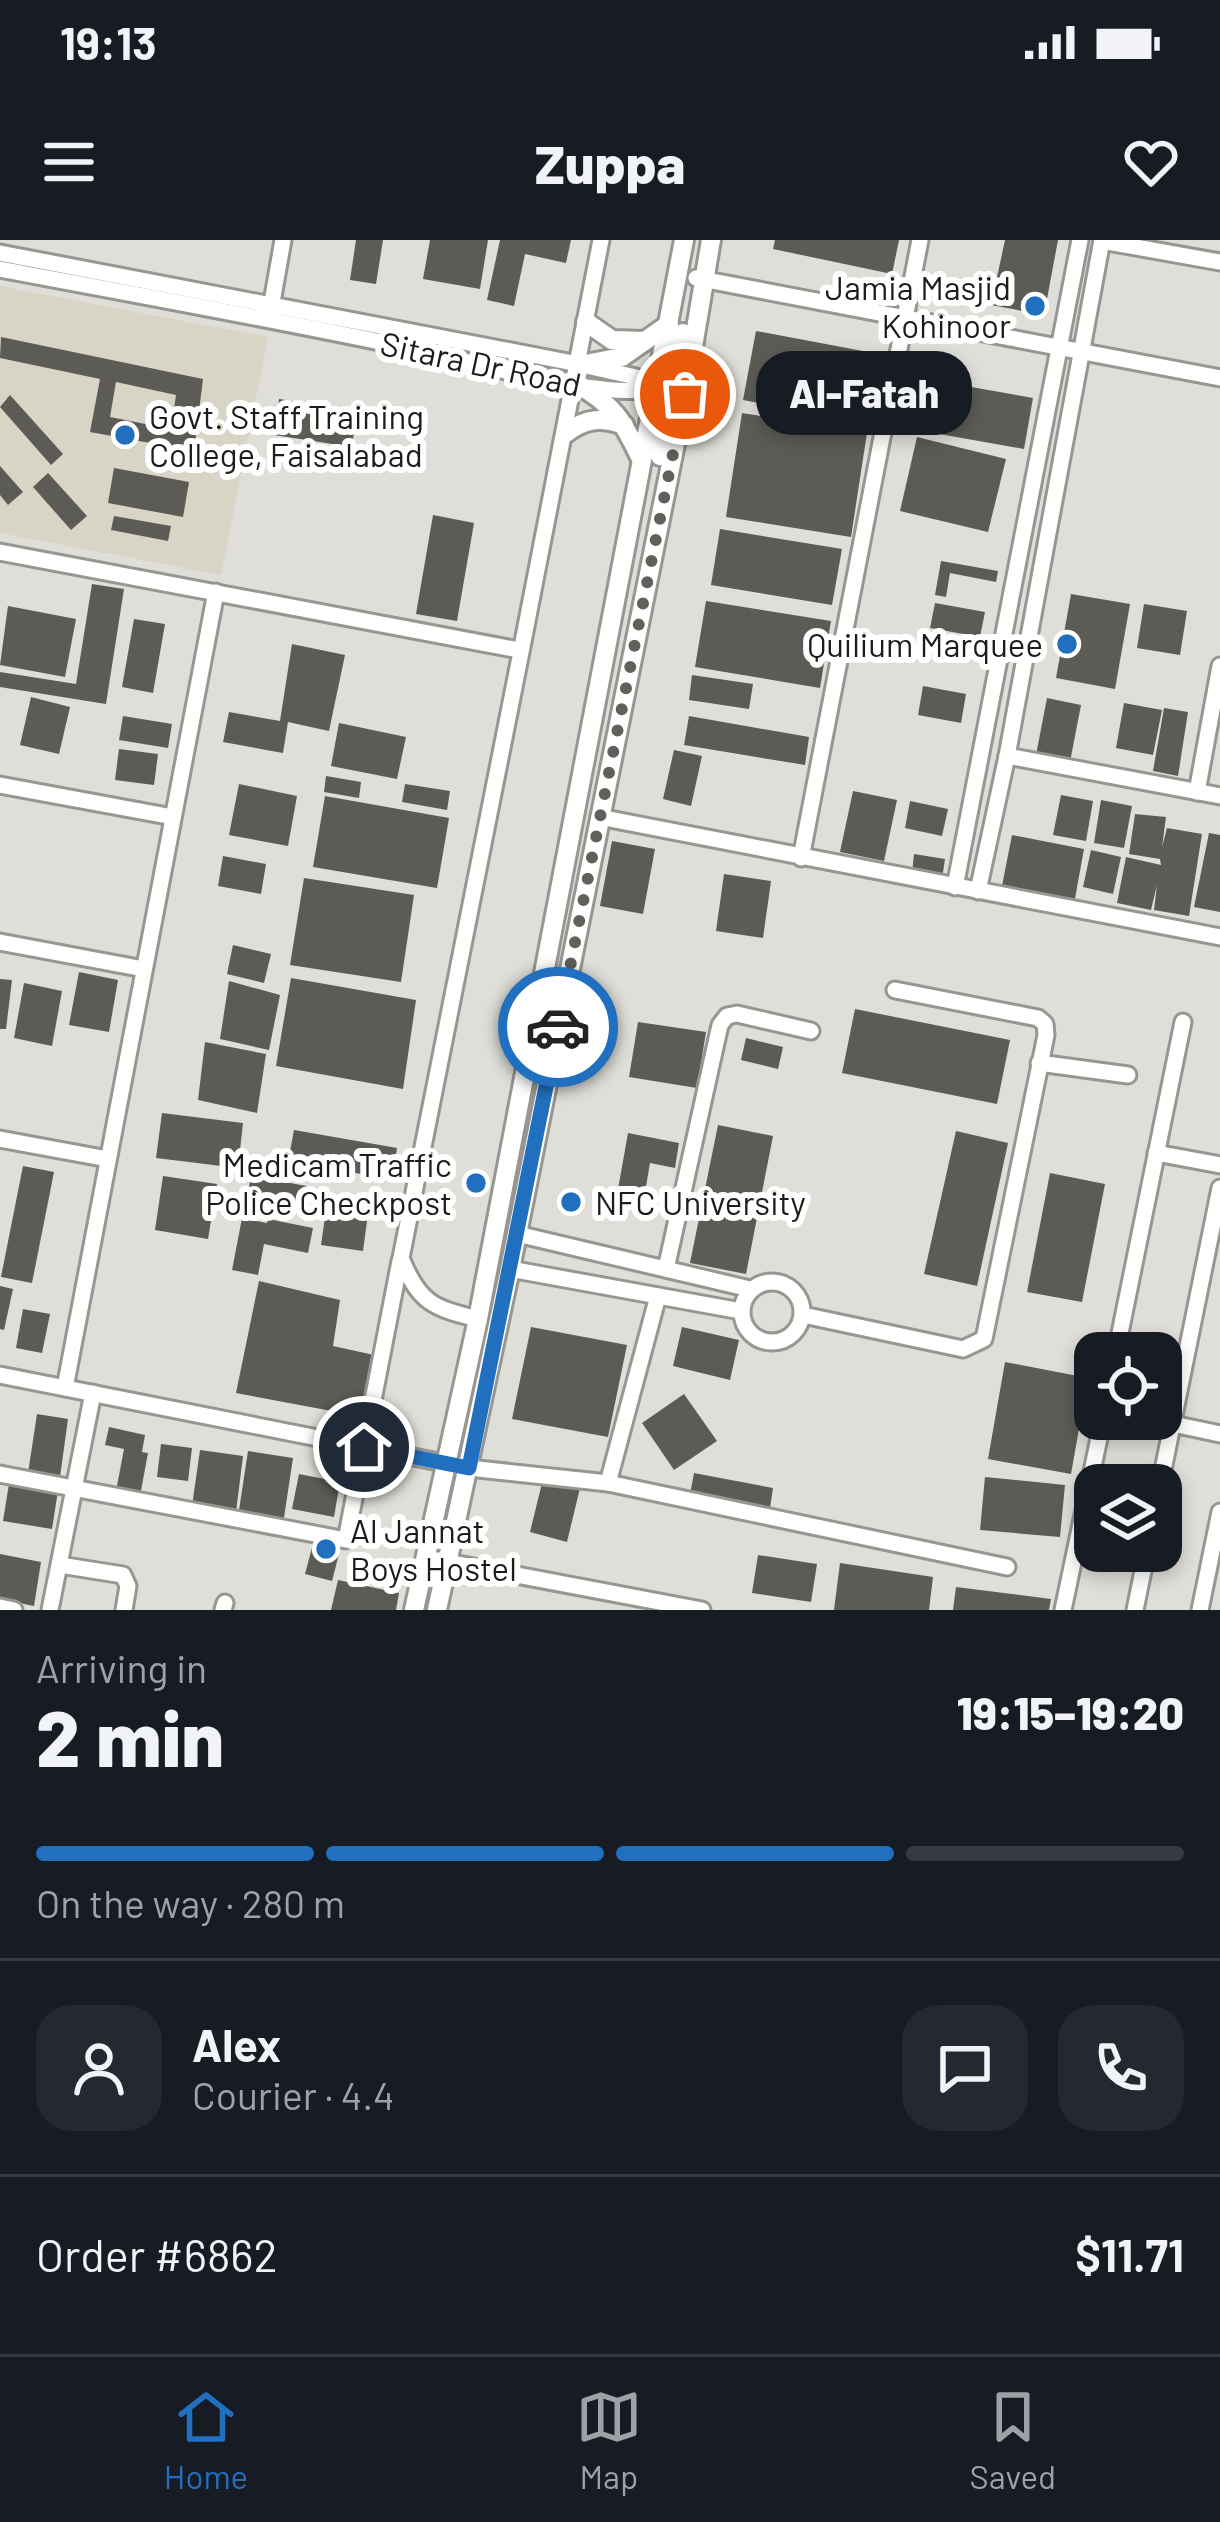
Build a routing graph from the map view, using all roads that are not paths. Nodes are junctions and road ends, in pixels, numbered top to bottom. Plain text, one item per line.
1 (283, 240) edge
2 (601, 240) edge
3 (684, 240) edge
4 (920, 240) edge
5 (1080, 240) edge
6 (1102, 240) edge
7 (710, 245) edge
8 (0, 253) edge
9 (1220, 262) edge
10 (0, 269) edge
11 (700, 278) junction
12 (270, 311) junction
13 (904, 318) junction
14 (586, 322) junction
15 (669, 324) junction
16 (646, 341) junction
17 (1060, 346) junction
18 (1080, 350) junction
19 (578, 374) junction
20 (1220, 378) edge
21 (657, 388) junction
22 (624, 425) junction
23 (566, 433) junction
24 (641, 459) junction
25 (0, 552) edge
26 (644, 588) junction
27 (216, 592) junction
28 (519, 650) junction
29 (1220, 666) edge
30 (1007, 756) junction
31 (0, 785) edge
32 (1197, 792) junction
33 (1220, 796) edge
34 (173, 817) junction
35 (598, 817) junction
36 (801, 858) junction
37 (955, 887) junction
38 (978, 891) junction
39 (1220, 937) edge
40 (0, 942) edge
41 (144, 969) junction
42 (896, 989) dead end
43 (1183, 1022) dead end
44 (811, 1031) dead end
45 (1039, 1063) junction
46 (1128, 1076) dead end
47 (0, 1139) edge
48 (1156, 1153) junction
49 (108, 1160) junction
50 (1220, 1165) edge
51 (1220, 1188) edge
52 (517, 1234) junction
53 (401, 1258) junction
54 (510, 1269) junction
55 (666, 1269) junction
56 (750, 1289) junction
57 (658, 1296) junction
58 (741, 1311) junction
59 (802, 1315) junction
60 (478, 1319) junction
61 (1120, 1332) edge
62 (0, 1375) edge
63 (1182, 1379) edge
64 (65, 1388) junction
65 (93, 1393) junction
66 (1182, 1426) edge
67 (1220, 1433) edge
68 (1099, 1440) edge
69 (364, 1447) junction
70 (448, 1463) junction
71 (469, 1468) junction
72 (0, 1474) edge
73 (608, 1483) junction
74 (75, 1488) junction
75 (1220, 1512) edge
76 (436, 1561) junction
77 (60, 1565) junction
78 (1007, 1567) dead end
79 (1143, 1572) edge
80 (0, 1607) edge
81 (14, 1610) edge
82 (50, 1610) edge
83 (124, 1610) edge
84 (414, 1610) edge
85 (437, 1610) edge
86 (702, 1610) edge
87 (1063, 1610) edge
88 (1135, 1610) edge
89 (1200, 1610) edge

1 - 12 street
2 - 14 street
3 - 15 main road
4 - 13 street
5 - 17 street
6 - 9 street
6 - 18 street
7 - 11 main road
8 - 12 street, Sitara Dr Road
10 - 12 street, Sitara Dr Road
11 - 13 street
11 - 21 main road
11 - 26 main road
12 - 19 street, Sitara Dr Road
13 - 17 street
13 - 36 street
14 - 16 main road
14 - 19 street
15 - 16 main road
15 - 21 main road
16 - 19 main road
17 - 18 street
17 - 37 street
18 - 20 street
18 - 30 street
19 - 21 street, Sitara Dr Road
19 - 22 main road
19 - 23 street
21 - 24 main road
21 - 26 main road
22 - 23 main road
22 - 24 main road
23 - 28 street
24 - 60 main road
25 - 27 street
26 - 35 main road
27 - 28 street
27 - 34 street
28 - 53 street
29 - 32 street
30 - 32 street
30 - 38 street
31 - 34 street
32 - 33 street
34 - 41 street
35 - 36 street
35 - 52 main road
36 - 37 street
37 - 38 street
38 - 39 street
40 - 41 street
41 - 49 street
42 - 45 street
43 - 48 street
44 - 55 street
45 - 46 street
45 - 59 street
47 - 49 street
48 - 50 street
48 - 61 street
49 - 64 street
51 - 63 street
52 - 54 main road
52 - 55 street
53 - 60 street
53 - 69 street
54 - 57 street
54 - 71 main road
55 - 56 street
56 - 58 street
56 - 59 street
57 - 58 street
57 - 73 street
58 - 59 street
60 - 70 main road
62 - 64 street
64 - 65 street
65 - 69 street
65 - 74 street
66 - 67 street
68 - 87 street
69 - 70 street
69 - 74 street
70 - 71 street
70 - 76 main road
71 - 73 street
71 - 76 main road
72 - 74 street
73 - 78 street
74 - 77 street
75 - 89 street
76 - 84 main road
76 - 85 main road
76 - 86 street
77 - 82 street
77 - 83 street
79 - 88 street
80 - 81 street

